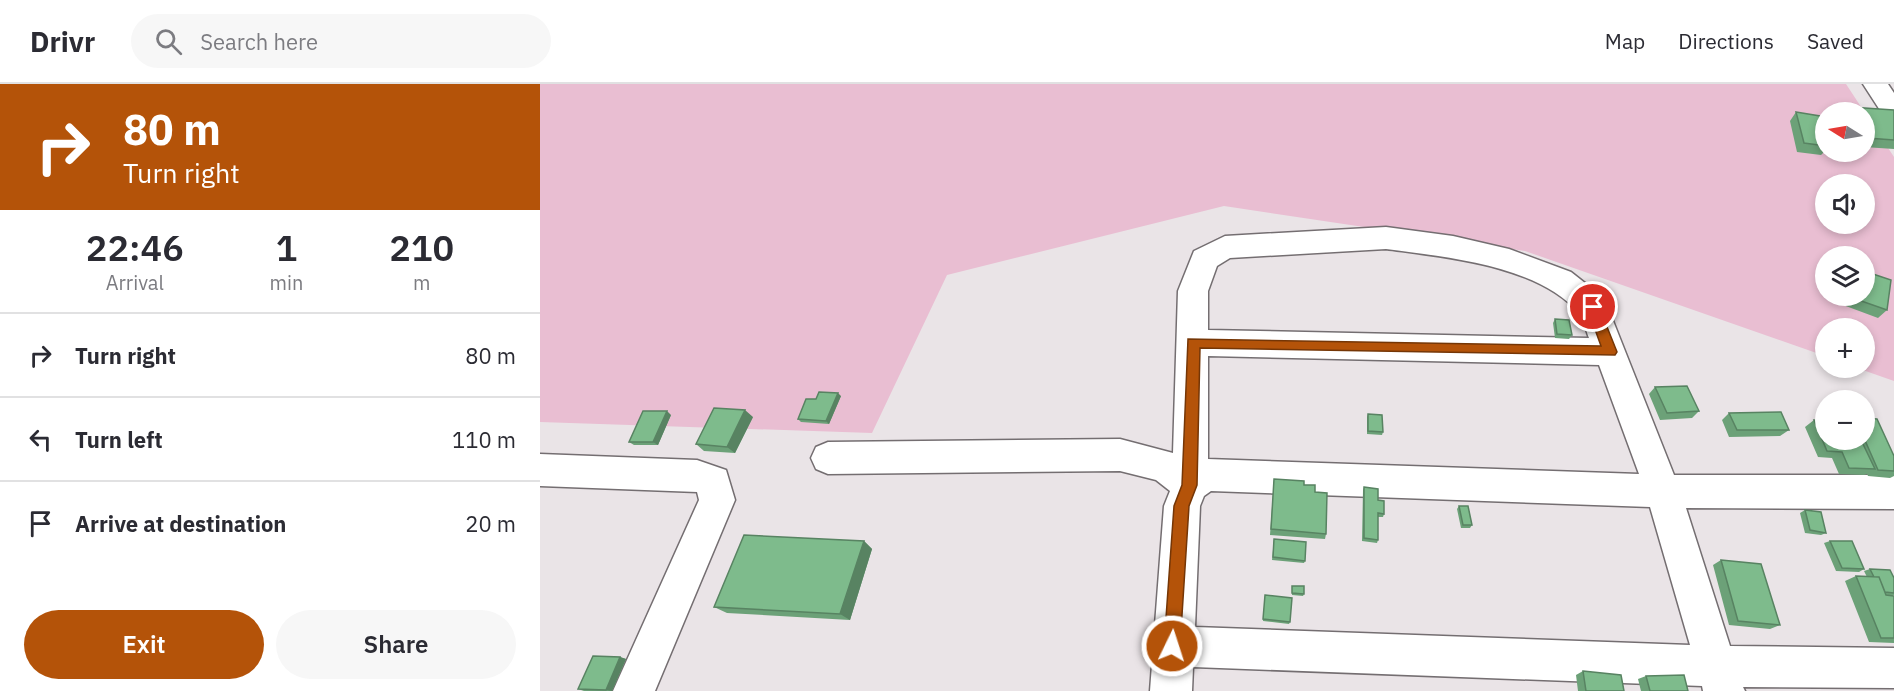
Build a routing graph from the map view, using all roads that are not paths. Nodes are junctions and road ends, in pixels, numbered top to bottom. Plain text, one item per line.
1 (1875, 84) edge
2 (1894, 112) edge
3 (1193, 343) junction
4 (1610, 352) junction
5 (828, 458) dead end
6 (540, 470) edge
7 (1190, 485) junction
8 (1663, 491) junction
9 (1894, 492) edge
10 (1172, 646) junction
11 (1894, 668) edge
12 (1720, 679) edge
13 (634, 691) edge
14 (1171, 691) edge

1 - 2 street
3 - 4 street
3 - 4 street
3 - 7 street
4 - 8 street
5 - 7 street
6 - 13 street
7 - 8 street
7 - 10 street
8 - 9 street
8 - 12 street
10 - 12 street
10 - 14 street
11 - 12 street

